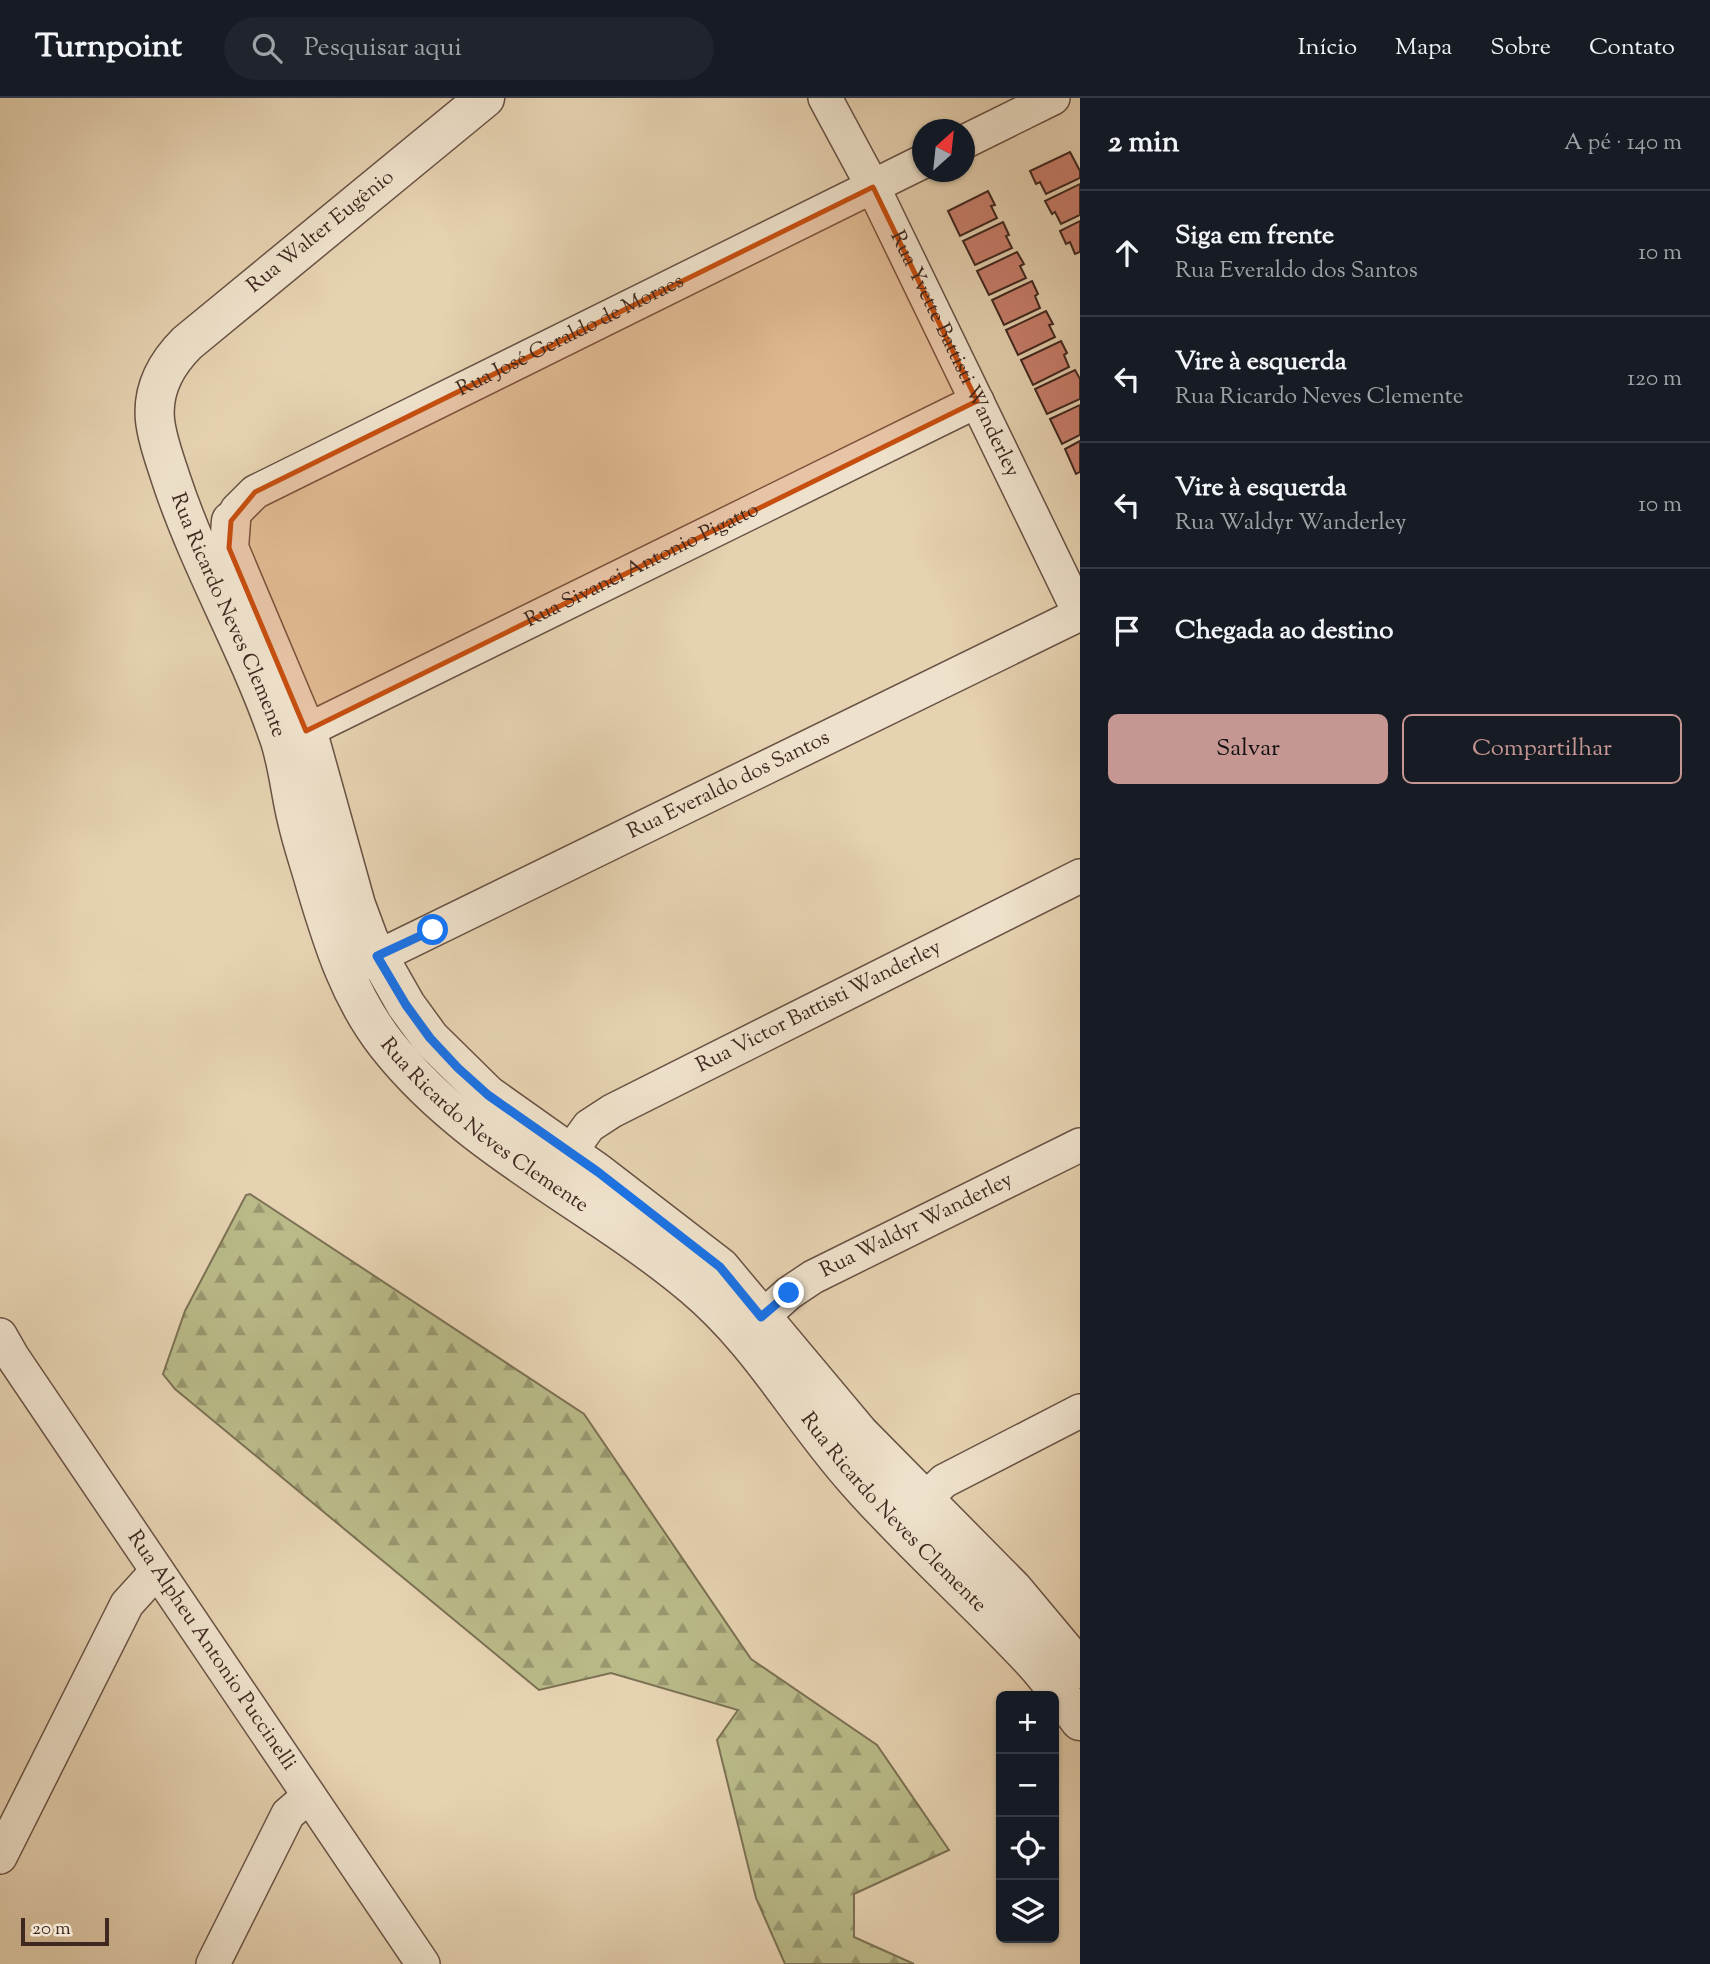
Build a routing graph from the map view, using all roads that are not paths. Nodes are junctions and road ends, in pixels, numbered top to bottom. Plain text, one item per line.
1 (485, 98) edge
2 (825, 98) edge
3 (1053, 98) edge
4 (975, 137) edge
5 (912, 167) edge
6 (873, 187) junction
7 (164, 372) joint
8 (977, 401) junction
9 (231, 522) joint
10 (1080, 614) edge
11 (293, 735) junction
12 (1080, 876) edge
13 (377, 956) junction
14 (344, 974) junction
15 (1080, 1145) edge
16 (570, 1153) junction
17 (548, 1184) junction
18 (752, 1325) junction
19 (4, 1352) edge
20 (1080, 1411) edge
21 (911, 1512) junction
22 (157, 1571) junction
23 (1076, 1693) edge
24 (309, 1796) junction
25 (0, 1857) edge
26 (213, 1964) edge
27 (423, 1964) edge

1 - 7 street, Rua Walter Eugênio
2 - 6 street, Rua Yvette Battisti Wanderley
3 - 4 street
5 - 6 street, Rua José Geraldo de Moraes
6 - 8 street, Rua Yvette Battisti Wanderley
6 - 9 street, Rua José Geraldo de Moraes
7 - 11 street, Rua Ricardo Neves Clemente
8 - 10 street, Rua Yvette Battisti Wanderley
8 - 11 street, Rua Sivanei Antonio Pigatto
9 - 11 street, Rua Ricardo Neves Clemente
10 - 13 street, Rua Everaldo dos Santos
11 - 13 street, Rua Ricardo Neves Clemente
11 - 14 street, Rua Ricardo Neves Clemente
12 - 16 street, Rua Victor Battisti Wanderley
13 - 14 street, Rua Everaldo dos Santos
13 - 16 street, Rua Ricardo Neves Clemente
14 - 17 street, Rua Ricardo Neves Clemente
15 - 18 street, Rua Waldyr Wanderley
16 - 17 street, Rua Victor Battisti Wanderley
16 - 18 street, Rua Ricardo Neves Clemente
17 - 18 street, Rua Ricardo Neves Clemente
18 - 21 street, Rua Ricardo Neves Clemente
19 - 22 street, Rua Alpheu Antonio Puccinelli
20 - 21 street
21 - 23 street, Rua Ricardo Neves Clemente
22 - 24 street, Rua Alpheu Antonio Puccinelli
22 - 25 street
24 - 26 street
24 - 27 street, Rua Alpheu Antonio Puccinelli

